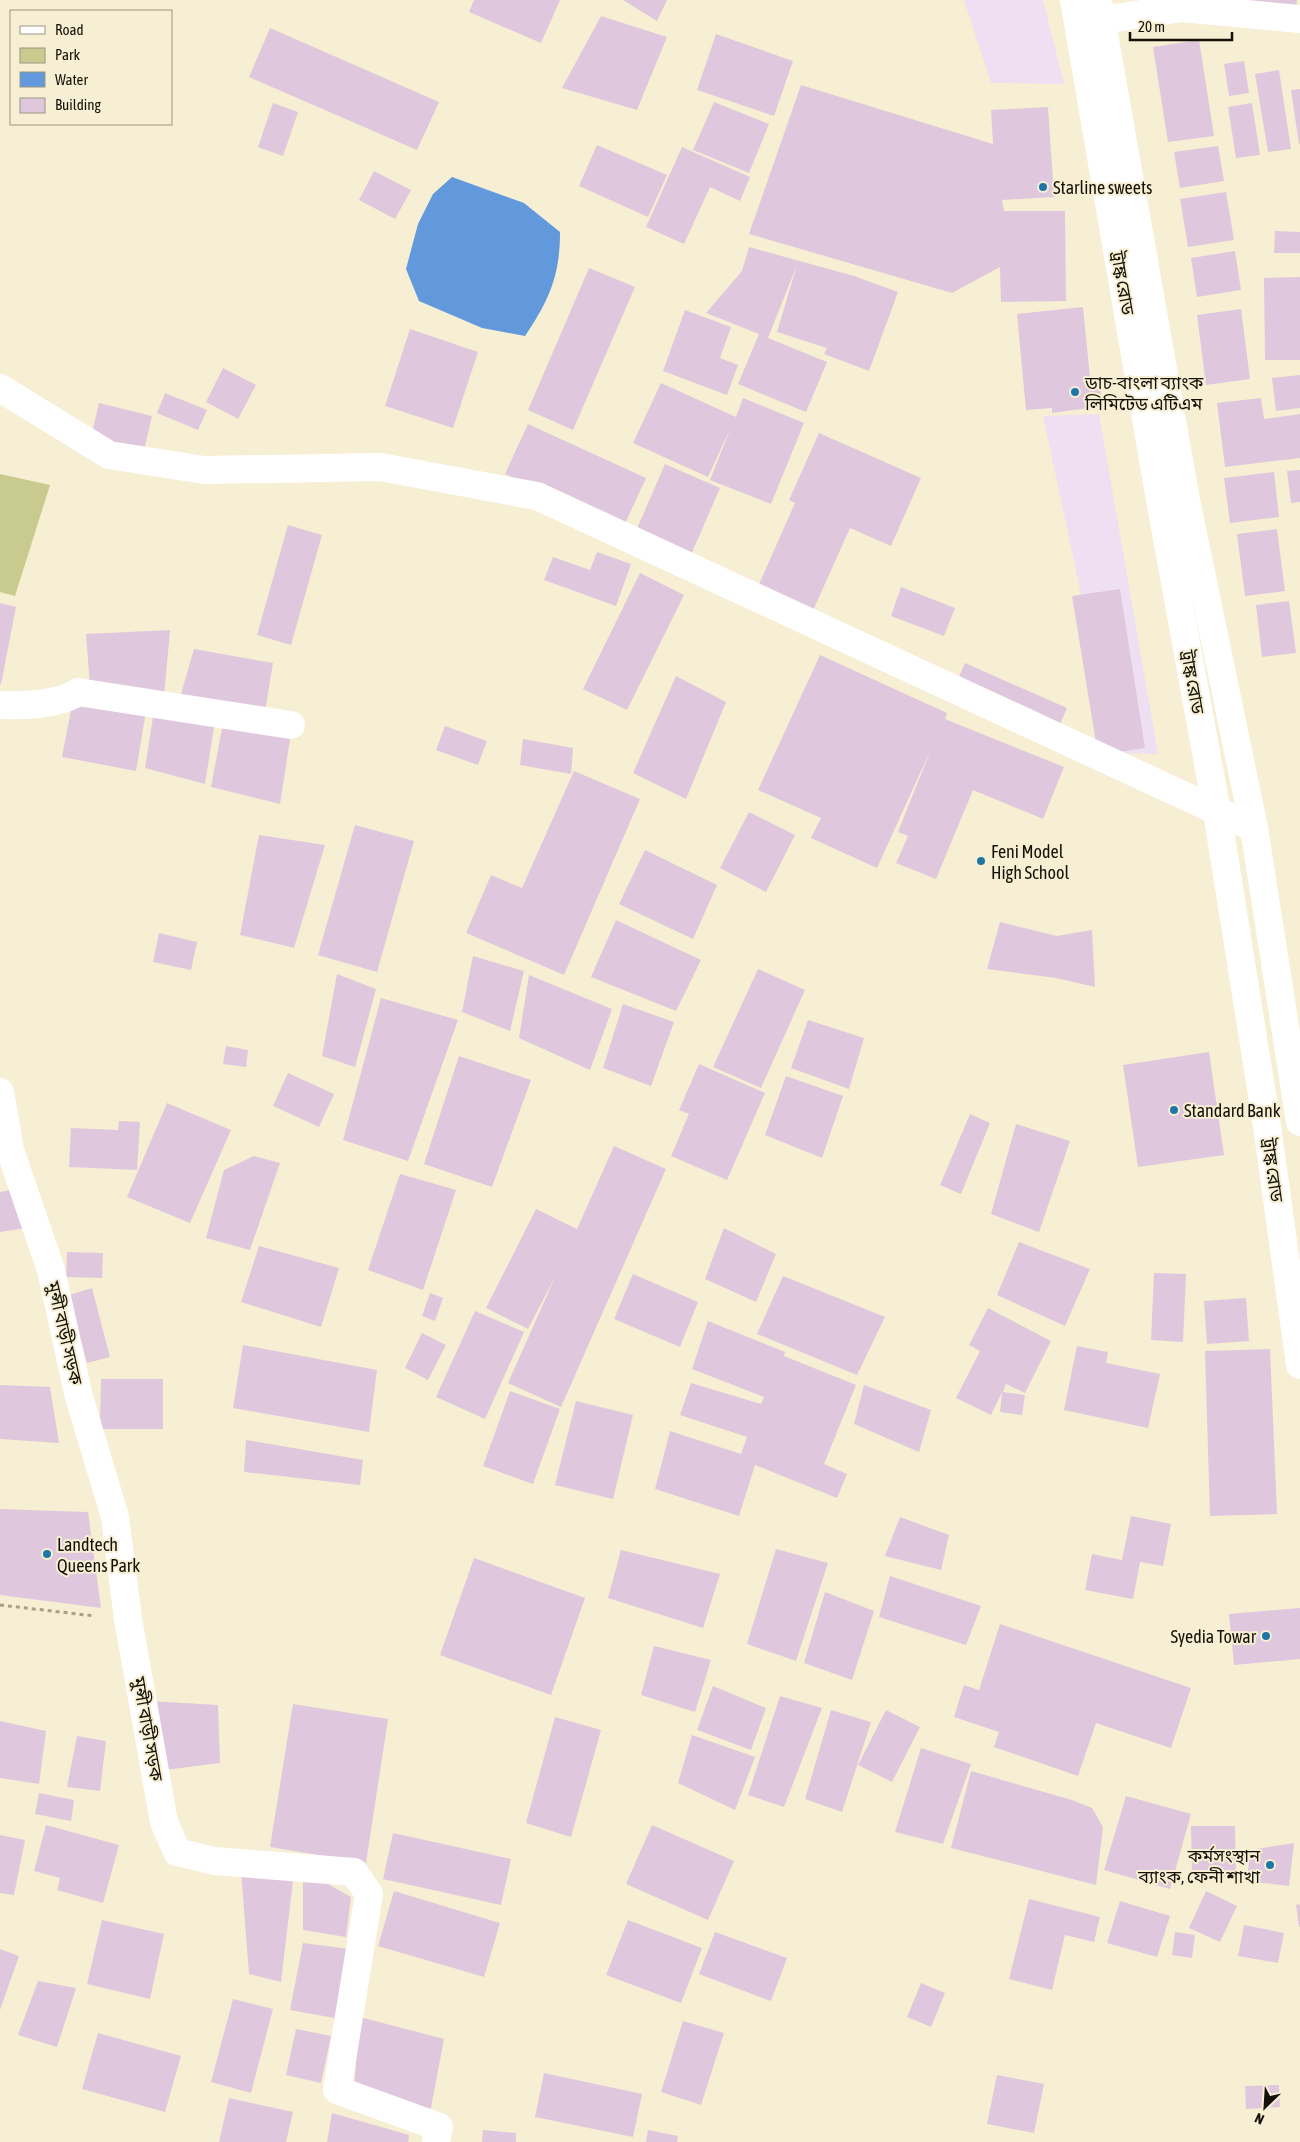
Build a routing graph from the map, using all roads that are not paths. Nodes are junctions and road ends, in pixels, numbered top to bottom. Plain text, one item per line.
1 (1074, 0) edge
2 (1100, 10) edge
3 (1300, 19) edge
4 (0, 388) edge
5 (0, 704) edge
6 (291, 725) dead end
7 (1217, 812) junction
8 (1254, 828) junction
9 (0, 1092) edge
10 (1300, 1122) edge
11 (1300, 1365) edge
12 (436, 2142) edge

1 - 7 street, ট্রাঙ্ক রোড
2 - 3 street
2 - 8 street, ট্রাঙ্ক রোড
4 - 7 street
5 - 6 street
7 - 8 street
7 - 11 street, ট্রাঙ্ক রোড
8 - 10 street, ট্রাঙ্ক রোড
9 - 12 street, মুন্সী বাড়ী সড়ক

